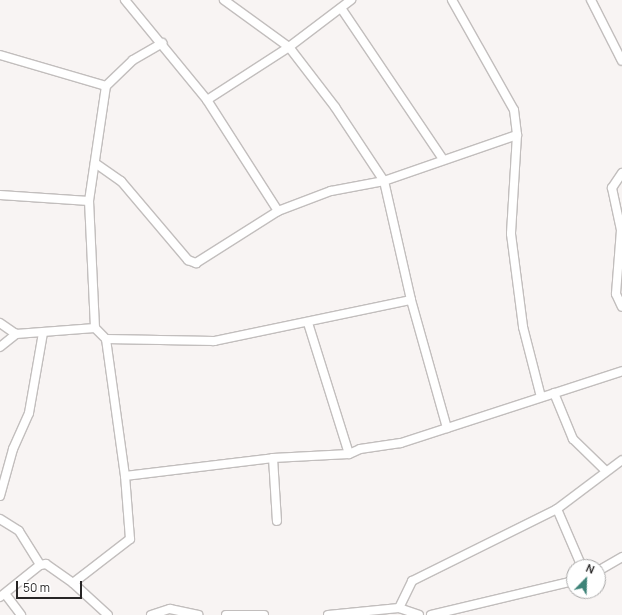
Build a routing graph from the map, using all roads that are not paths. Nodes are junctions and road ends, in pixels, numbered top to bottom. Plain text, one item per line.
1 (125, 0) edge
2 (224, 0) edge
3 (351, 0) edge
4 (452, 0) edge
5 (591, 0) edge
6 (341, 8) junction
7 (163, 43) junction
8 (289, 47) junction
9 (3, 56) edge
10 (622, 61) edge
11 (0, 65) edge
12 (106, 86) junction
13 (207, 100) junction
14 (518, 135) junction
15 (443, 159) junction
16 (95, 163) junction
17 (622, 173) edge
18 (384, 181) junction
19 (0, 195) edge
20 (89, 201) junction
21 (278, 211) junction
22 (411, 300) junction
23 (622, 307) edge
24 (0, 323) edge
25 (308, 323) junction
26 (95, 328) junction
27 (43, 333) junction
28 (16, 334) junction
29 (106, 339) junction
30 (0, 347) edge
31 (622, 372) edge
32 (554, 393) junction
33 (541, 397) junction
34 (447, 428) junction
35 (349, 454) junction
36 (273, 458) junction
37 (622, 460) edge
38 (606, 471) junction
39 (125, 476) junction
40 (0, 496) edge
41 (557, 509) junction
42 (0, 519) edge
43 (277, 522) dead end
44 (622, 557) edge
45 (579, 559) edge
46 (40, 565) junction
47 (606, 566) edge
48 (73, 583) junction
49 (566, 583) edge
50 (3, 596) edge
51 (399, 608) junction
52 (21, 615) edge
53 (108, 615) edge
54 (151, 615) edge
55 (198, 615) edge
56 (226, 615) edge
57 (264, 615) edge
58 (328, 615) edge
59 (419, 615) edge
60 (431, 615) edge

1 - 7 street
2 - 8 street
3 - 6 street
4 - 14 street
5 - 10 street
6 - 8 street
6 - 15 street
7 - 12 street
7 - 13 street
8 - 13 street
8 - 18 street
9 - 11 street
9 - 12 street
12 - 16 street
13 - 21 street
14 - 15 street
14 - 33 street
15 - 18 street
16 - 20 street
16 - 21 street
17 - 23 street
18 - 21 street
18 - 22 street
19 - 20 street
20 - 26 street
22 - 25 street
22 - 34 street
24 - 28 street
25 - 29 street
25 - 35 street
26 - 27 street
26 - 29 street
27 - 28 street
27 - 40 street
28 - 30 street
29 - 39 street
31 - 32 street
32 - 33 street
32 - 38 street
33 - 34 street
34 - 35 street
35 - 36 street
36 - 39 street
36 - 43 street
37 - 38 street
38 - 41 street
39 - 48 street
41 - 45 street
41 - 51 street
42 - 46 street
44 - 47 street
46 - 48 street
46 - 50 street
48 - 53 street
49 - 60 street
50 - 52 street
51 - 58 street
51 - 59 street
54 - 55 street
56 - 57 street

